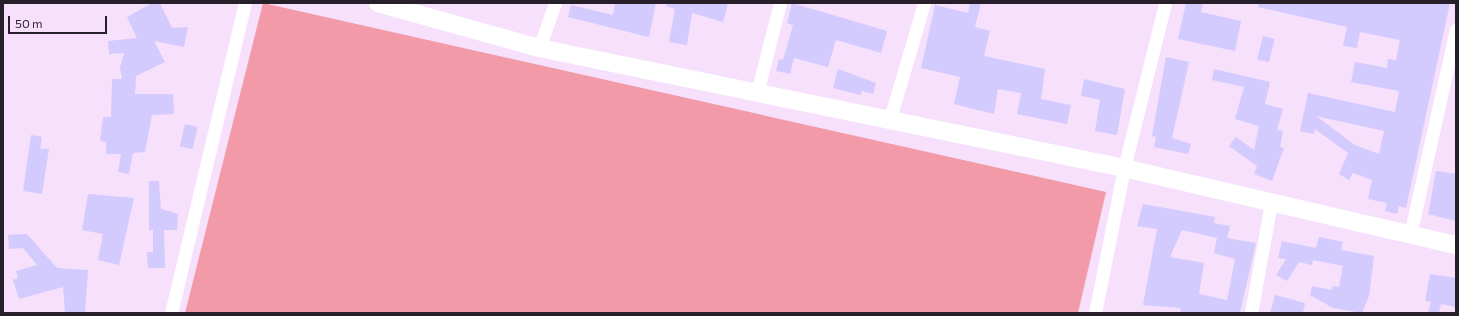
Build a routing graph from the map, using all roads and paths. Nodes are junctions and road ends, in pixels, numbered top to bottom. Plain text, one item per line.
1 (245, 3) edge
2 (378, 3) edge
3 (555, 3) edge
4 (780, 3) edge
5 (924, 3) edge
6 (1165, 3) edge
7 (1456, 30) edge
8 (539, 48) junction
9 (757, 93) junction
10 (889, 122) junction
11 (1124, 168) junction
12 (1271, 203) junction
13 (1410, 234) junction
14 (1456, 245) edge
15 (171, 313) edge
16 (1095, 313) edge
17 (1251, 313) edge

1 - 15 street
2 - 8 street
3 - 8 street
4 - 9 street
5 - 10 street
6 - 11 street
7 - 13 street
8 - 9 street
9 - 10 street
10 - 11 street
11 - 12 street
11 - 16 street
12 - 13 street
12 - 17 street
13 - 14 street

